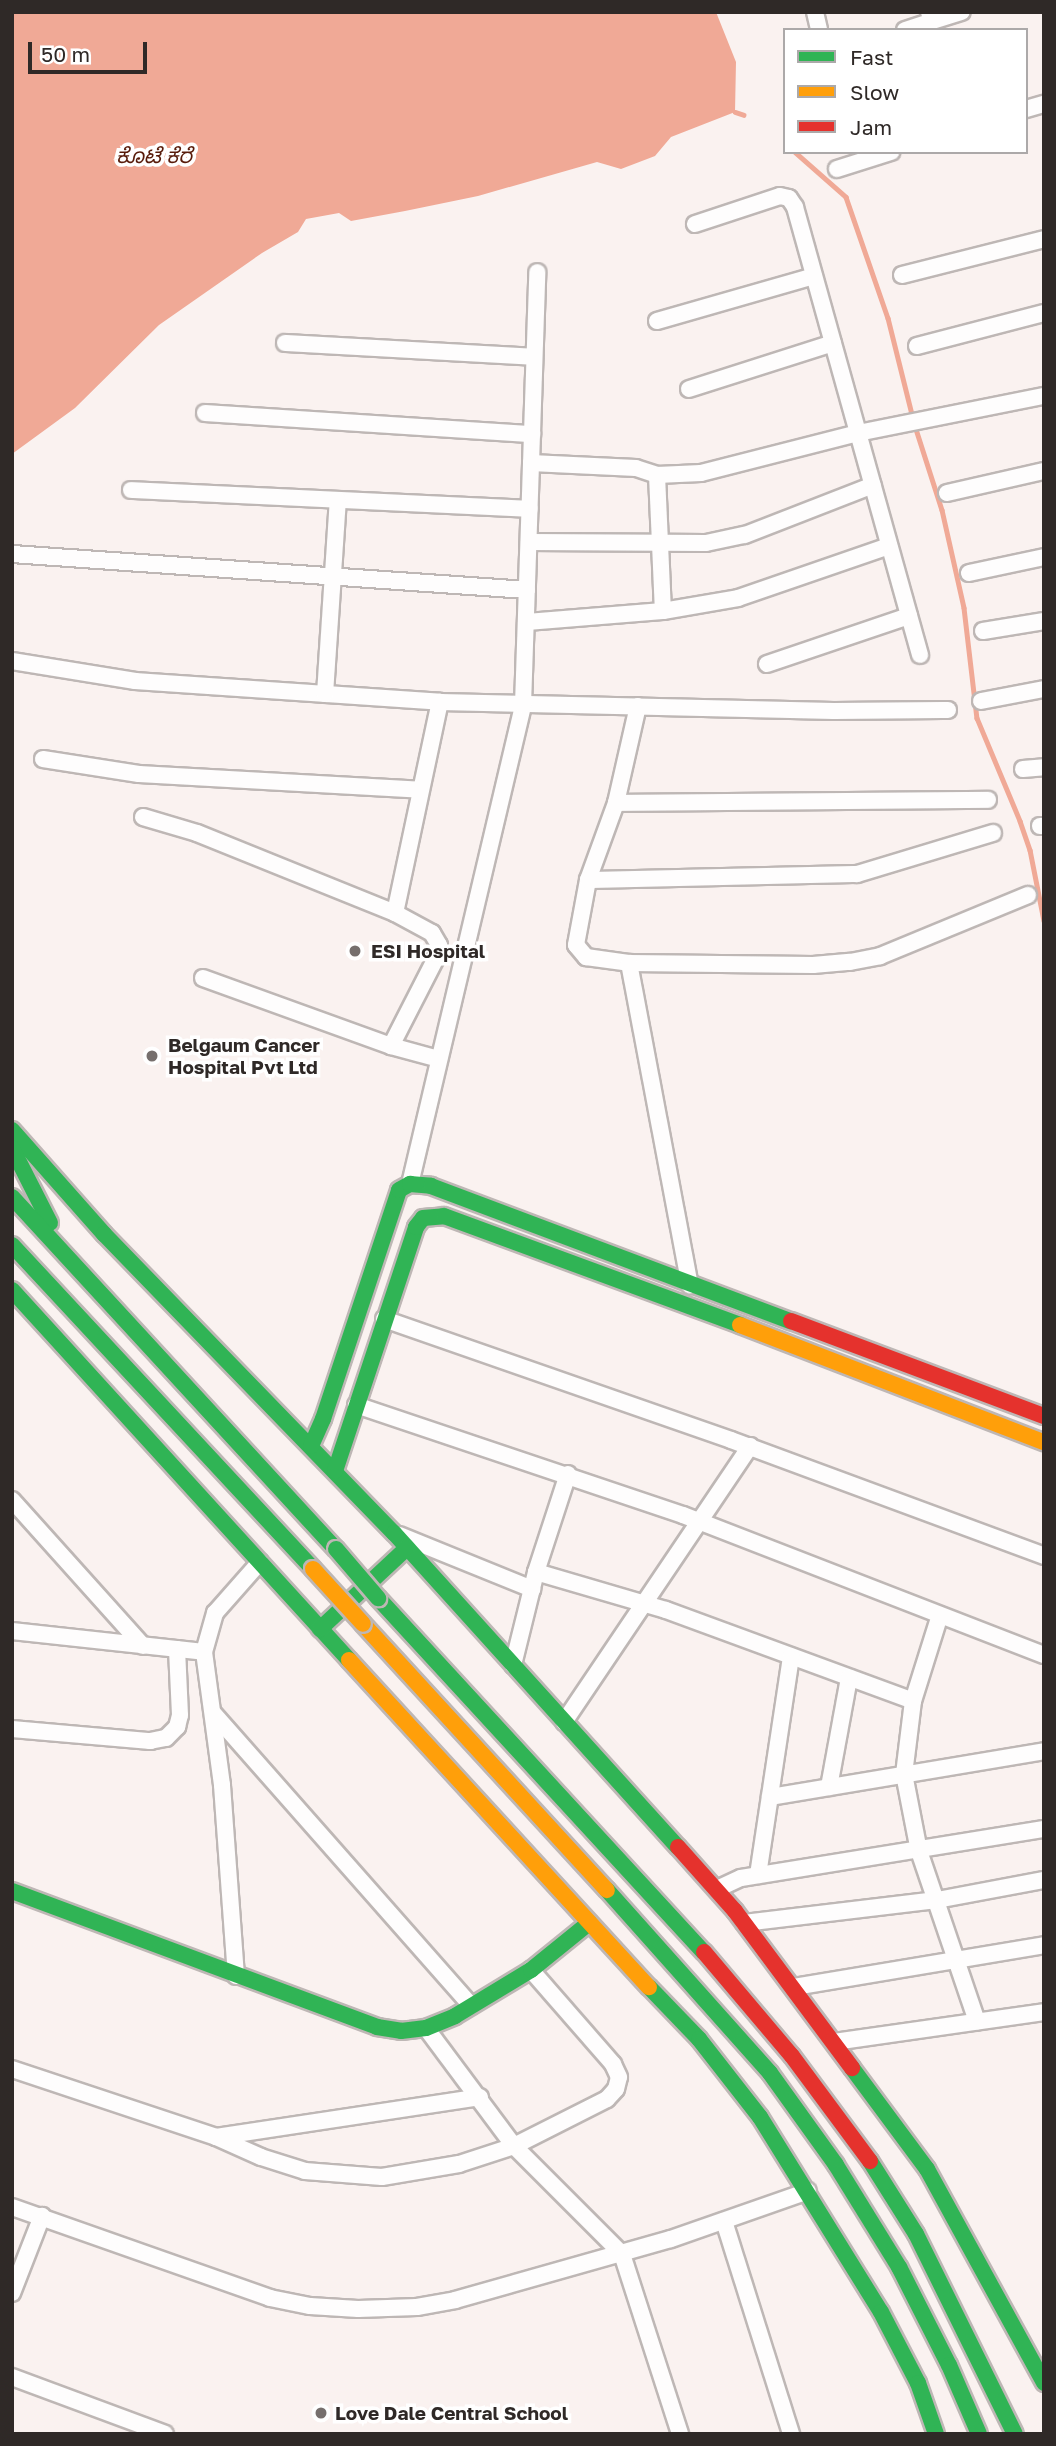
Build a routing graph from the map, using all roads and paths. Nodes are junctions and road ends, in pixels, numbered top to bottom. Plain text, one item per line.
1 (962, 12) edge
2 (931, 17) edge
3 (909, 28) edge
4 (885, 154) edge
5 (837, 169) dead end
6 (695, 224) dead end
7 (1044, 239) edge
8 (537, 272) dead end
9 (902, 275) dead end
10 (814, 276) junction
11 (1044, 313) edge
12 (657, 321) dead end
13 (285, 343) dead end
14 (833, 343) junction
15 (917, 346) dead end
16 (534, 357) junction
17 (690, 389) dead end
18 (1044, 396) edge
19 (205, 413) dead end
20 (858, 433) junction
21 (532, 434) junction
22 (531, 463) junction
23 (1044, 471) edge
24 (657, 475) junction
25 (873, 485) junction
26 (131, 490) dead end
27 (947, 494) dead end
28 (338, 500) junction
29 (530, 509) junction
30 (660, 540) junction
31 (529, 542) junction
32 (889, 546) junction
33 (12, 554) edge
34 (1044, 557) edge
35 (969, 573) dead end
36 (332, 576) junction
37 (527, 590) junction
38 (663, 611) junction
39 (909, 616) junction
40 (1044, 621) edge
41 (527, 622) junction
42 (983, 631) dead end
43 (920, 655) dead end
44 (12, 661) edge
45 (767, 664) dead end
46 (1044, 689) edge
47 (325, 694) junction
48 (981, 701) dead end
49 (440, 702) junction
50 (523, 705) junction
51 (638, 706) junction
52 (948, 710) dead end
53 (43, 759) dead end
54 (1044, 767) edge
55 (1023, 769) dead end
56 (421, 790) junction
57 (988, 800) dead end
58 (616, 803) junction
59 (143, 817) dead end
60 (993, 833) dead end
61 (588, 880) junction
62 (1028, 895) dead end
63 (395, 913) junction
64 (629, 963) junction
65 (203, 978) dead end
66 (391, 1046) junction
67 (439, 1059) junction
68 (12, 1130) edge
69 (12, 1148) edge
70 (410, 1184) junction
71 (12, 1197) edge
72 (12, 1245) edge
73 (68, 1257) junction
74 (690, 1285) junction
75 (12, 1290) edge
76 (384, 1318) junction
77 (356, 1405) junction
78 (1044, 1416) edge
79 (1044, 1442) edge
80 (311, 1446) junction
81 (750, 1446) junction
82 (335, 1471) junction
83 (568, 1474) junction
84 (12, 1500) edge
85 (701, 1522) junction
86 (394, 1533) junction
87 (407, 1548) junction
88 (1044, 1556) edge
89 (260, 1562) junction
90 (536, 1572) junction
91 (532, 1589) junction
92 (645, 1603) junction
93 (940, 1615) junction
94 (320, 1629) junction
95 (12, 1631) edge
96 (143, 1646) junction
97 (177, 1649) junction
98 (204, 1652) junction
99 (1044, 1655) edge
100 (791, 1656) junction
101 (513, 1665) junction
102 (849, 1678) junction
103 (913, 1701) junction
104 (214, 1714) junction
105 (564, 1722) junction
106 (12, 1729) edge
107 (1044, 1751) edge
108 (904, 1774) junction
109 (829, 1787) junction
110 (770, 1797) junction
111 (1044, 1829) edge
112 (919, 1851) junction
113 (758, 1875) junction
114 (1044, 1880) edge
115 (717, 1889) junction
116 (12, 1891) edge
117 (937, 1900) junction
118 (589, 1923) junction
119 (744, 1923) junction
120 (1044, 1945) edge
121 (958, 1958) junction
122 (531, 1970) junction
123 (236, 1976) junction
124 (794, 1987) junction
125 (471, 2006) junction
126 (1044, 2011) edge
127 (977, 2021) junction
128 (426, 2028) junction
129 (834, 2042) junction
130 (12, 2069) edge
131 (480, 2097) junction
132 (216, 2137) junction
133 (514, 2146) junction
134 (808, 2191) junction
135 (12, 2207) edge
136 (42, 2216) junction
137 (724, 2221) junction
138 (622, 2254) junction
139 (12, 2292) edge
140 (12, 2377) edge
141 (1044, 2383) edge
142 (165, 2434) edge
143 (680, 2434) edge
144 (791, 2434) edge
145 (936, 2434) edge
146 (979, 2434) edge
147 (1015, 2434) edge

1 - 2 street
2 - 3 street
4 - 5 street
6 - 10 street
7 - 9 street
8 - 16 street
10 - 12 street
10 - 14 street
11 - 15 street
13 - 16 street
14 - 17 street
14 - 20 street
16 - 21 street
18 - 20 street
19 - 21 street
20 - 24 street
20 - 25 street
21 - 22 street
22 - 24 street
22 - 29 street
23 - 27 street
24 - 30 street
25 - 30 street
25 - 32 street
26 - 28 street
28 - 29 street
28 - 36 street
29 - 31 street
30 - 31 street
30 - 38 street
31 - 37 street
32 - 38 street
32 - 39 street
33 - 36 street
34 - 35 street
36 - 37 street
36 - 47 street
37 - 41 street
38 - 41 street
39 - 43 street
39 - 45 street
40 - 42 street
41 - 50 street
44 - 47 street
46 - 48 street
47 - 49 street
49 - 50 street
49 - 56 street
50 - 51 street
50 - 67 street
51 - 52 street
51 - 58 street
53 - 56 street
54 - 55 street
56 - 63 street
57 - 58 street
58 - 61 street
59 - 63 street
60 - 61 street
61 - 64 street
62 - 64 street
63 - 66 street
64 - 74 street
65 - 66 street
66 - 67 street
67 - 70 street
68 - 80 main road
69 - 73 main road
70 - 74 main road
70 - 80 main road
71 - 73 main road
72 - 146 main road, bridge
73 - 147 main road, bridge
74 - 78 main road
75 - 89 main road
76 - 77 main road
76 - 79 main road
76 - 81 street
77 - 82 main road
77 - 83 street
80 - 82 main road
81 - 85 street
81 - 88 street
82 - 86 main road
83 - 85 street
83 - 90 street
84 - 96 street
85 - 92 street
85 - 93 street
86 - 87 main road
86 - 91 street
87 - 94 main road
87 - 101 main road
89 - 94 main road
89 - 98 street
90 - 91 street
90 - 92 street
91 - 101 street
92 - 100 street
92 - 105 street
93 - 99 street
93 - 103 street
94 - 118 main road
95 - 96 street
96 - 97 street
97 - 98 street
97 - 106 street
98 - 104 street
100 - 102 street
100 - 110 street
101 - 105 main road
102 - 103 street
102 - 109 street
103 - 108 street
104 - 123 street
104 - 125 street
105 - 115 main road
107 - 108 street
108 - 109 street
108 - 112 street
109 - 110 street
110 - 113 street
111 - 112 street
112 - 113 street
112 - 117 street
113 - 115 street
114 - 117 street
115 - 119 main road
116 - 123 main road
117 - 119 street
117 - 121 street
118 - 122 main road
118 - 134 main road
119 - 124 main road
120 - 121 street
121 - 124 street
121 - 127 street
122 - 125 main road
122 - 133 street
123 - 128 main road
124 - 129 main road
125 - 128 main road
126 - 127 street
127 - 129 street
128 - 131 street
129 - 141 main road
130 - 132 street
131 - 132 street
131 - 133 street
132 - 133 street
133 - 138 street
134 - 137 street
134 - 145 main road
135 - 136 street
136 - 138 street
136 - 139 street
137 - 138 street
137 - 144 street
138 - 143 street
140 - 142 street

